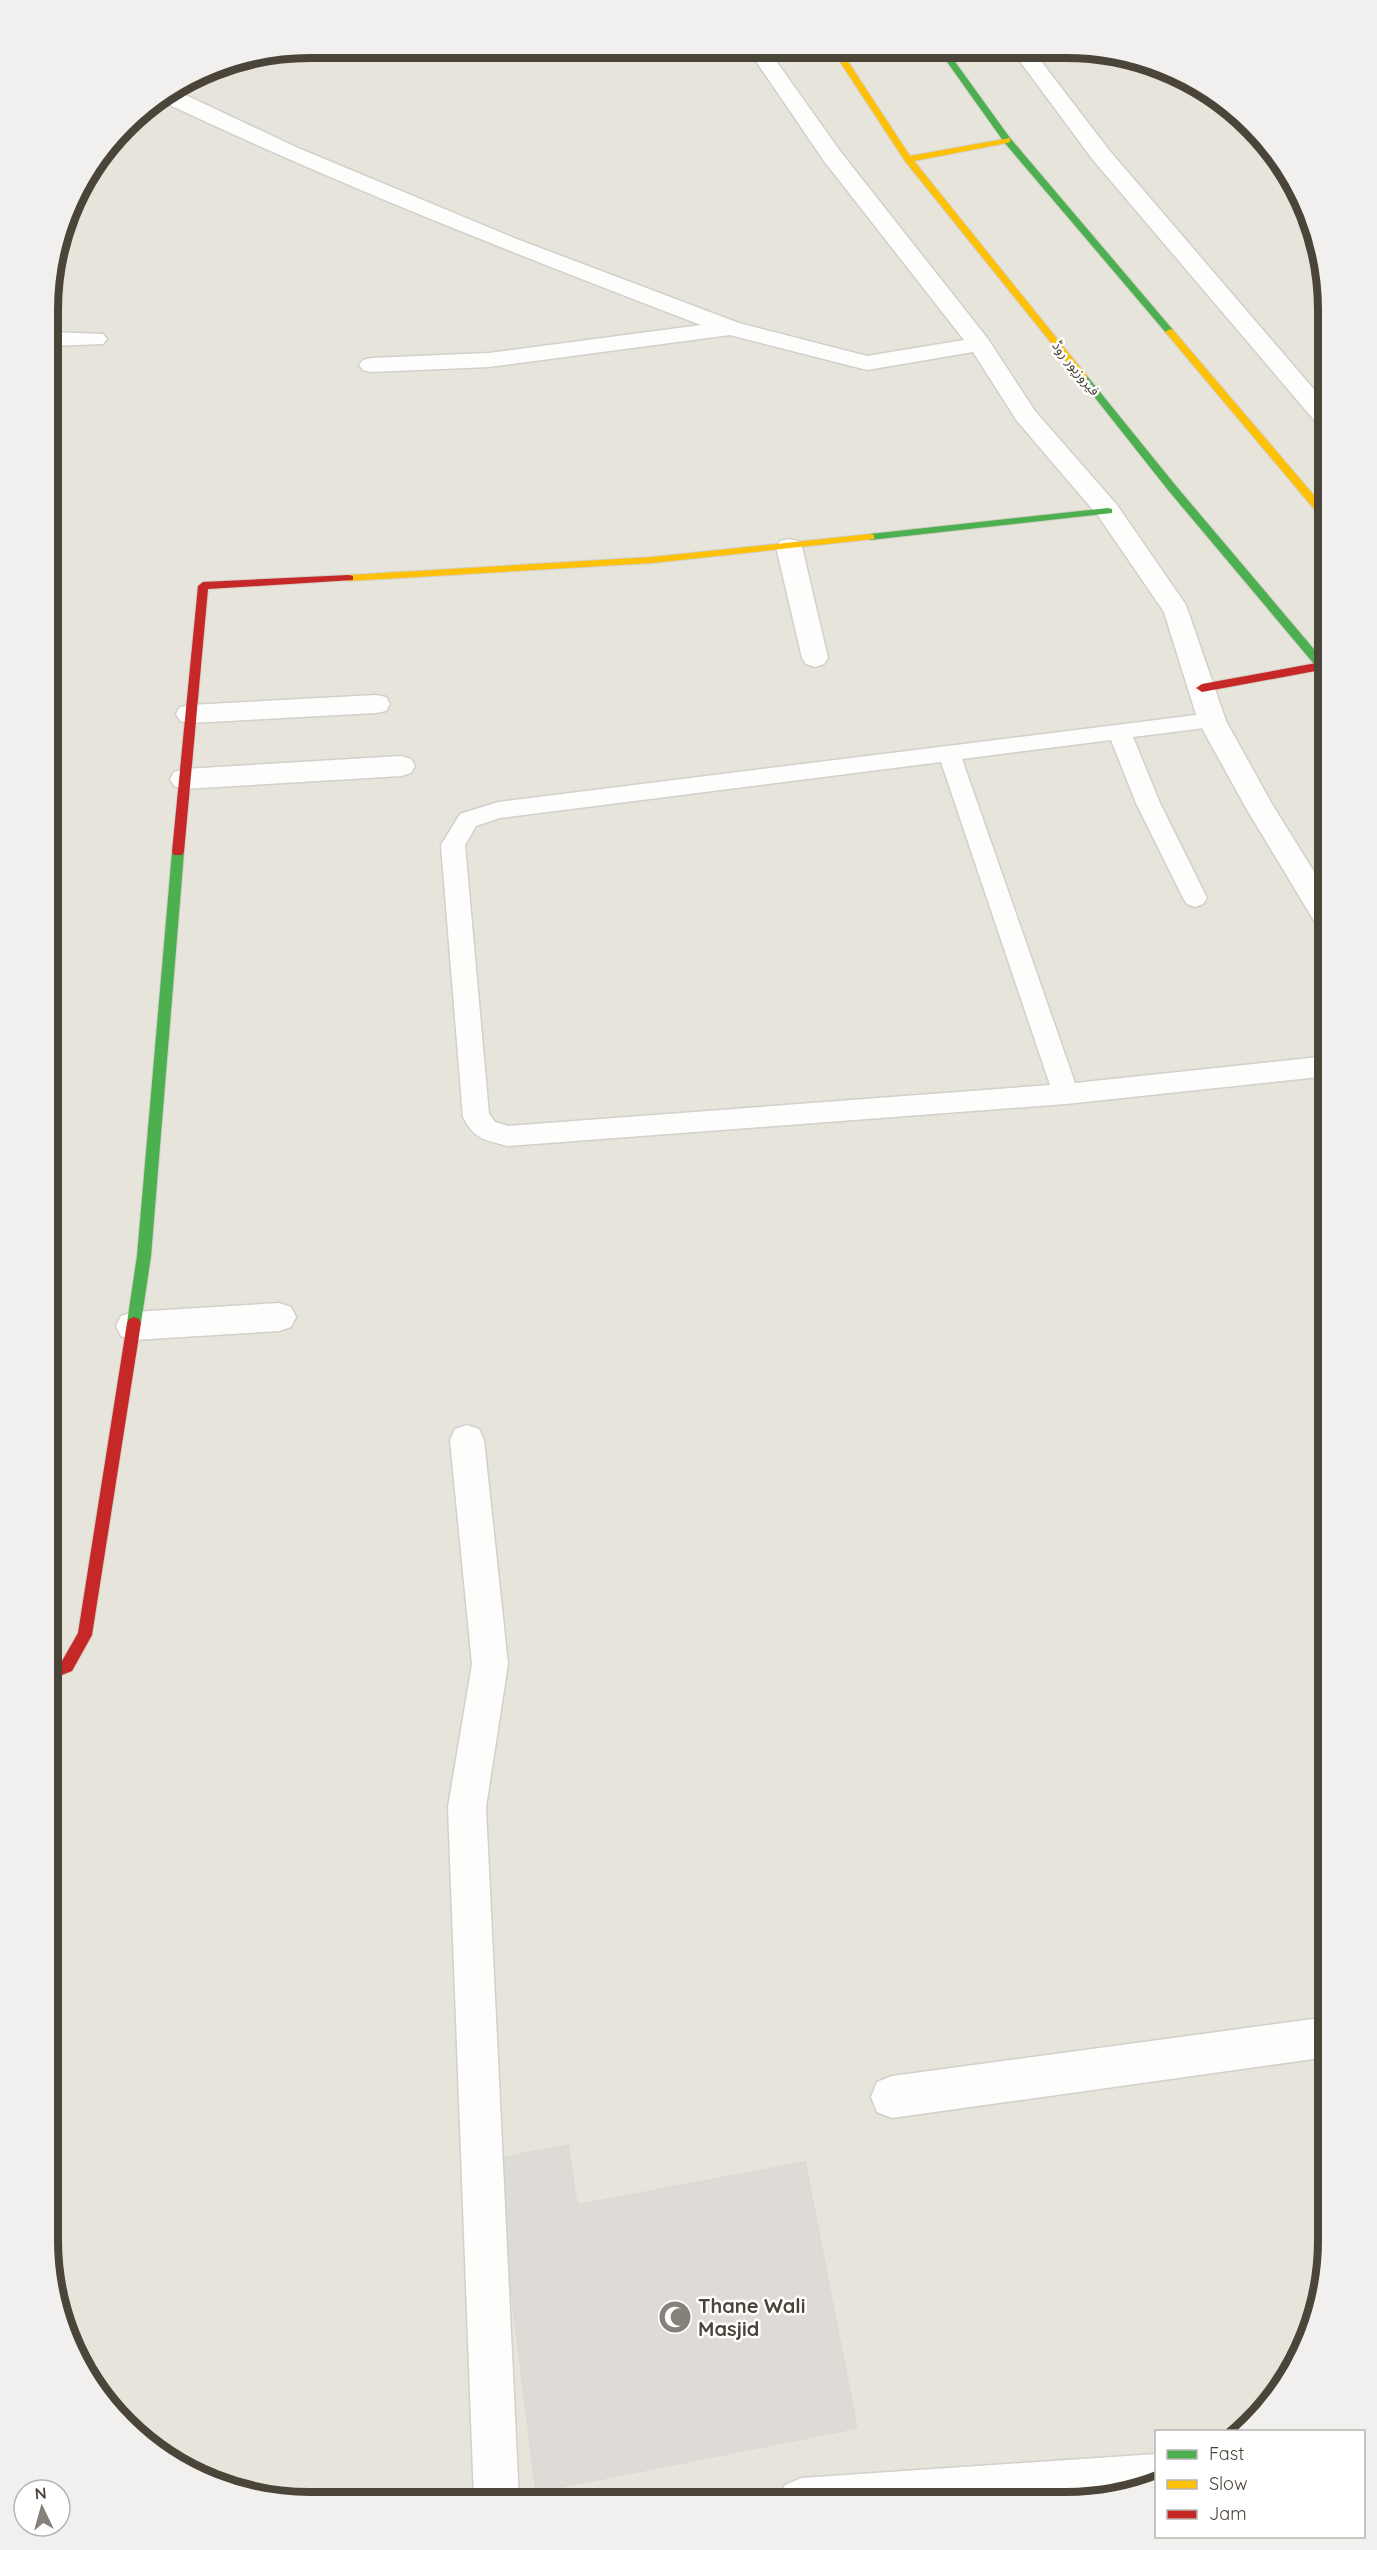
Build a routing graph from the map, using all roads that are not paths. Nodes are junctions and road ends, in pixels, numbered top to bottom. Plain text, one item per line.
1 (764, 58) edge
2 (842, 58) edge
3 (948, 58) edge
4 (1028, 58) edge
5 (174, 98) edge
6 (1008, 140) junction
7 (908, 159) junction
8 (731, 328) junction
9 (58, 339) edge
10 (94, 339) dead end
11 (980, 344) junction
12 (371, 364) dead end
13 (1318, 409) edge
14 (1318, 507) edge
15 (1108, 512) junction
16 (789, 547) junction
17 (815, 658) dead end
18 (1318, 661) edge
19 (1318, 671) edge
20 (1202, 688) junction
21 (376, 704) dead end
22 (190, 714) junction
23 (1212, 721) junction
24 (1119, 730) junction
25 (949, 753) junction
26 (401, 766) dead end
27 (184, 779) junction
28 (1195, 898) dead end
29 (1318, 903) edge
30 (1318, 1067) edge
31 (1066, 1094) junction
32 (279, 1317) dead end
33 (133, 1326) junction
34 (467, 1440) dead end
35 (58, 1670) edge
36 (1318, 2039) edge
37 (892, 2097) dead end
38 (1152, 2476) edge
39 (497, 2492) edge
40 (929, 2492) edge

1 - 11 street
2 - 7 main road, فیروزپور روڈ
3 - 6 main road
4 - 13 street
5 - 8 street
6 - 7 main road
6 - 14 main road
7 - 18 main road, فیروزپور روڈ
8 - 11 street
8 - 12 street
9 - 10 street
11 - 15 street
15 - 16 main road
15 - 20 street
16 - 17 street
16 - 22 main road
19 - 20 main road
20 - 23 street
21 - 22 street
22 - 27 main road
23 - 24 lane
23 - 29 street
24 - 25 lane
24 - 28 lane
25 - 31 lane
25 - 31 lane
26 - 27 street
27 - 33 main road
30 - 31 lane
32 - 33 street
33 - 35 main road
34 - 39 street
36 - 37 street
38 - 40 street

